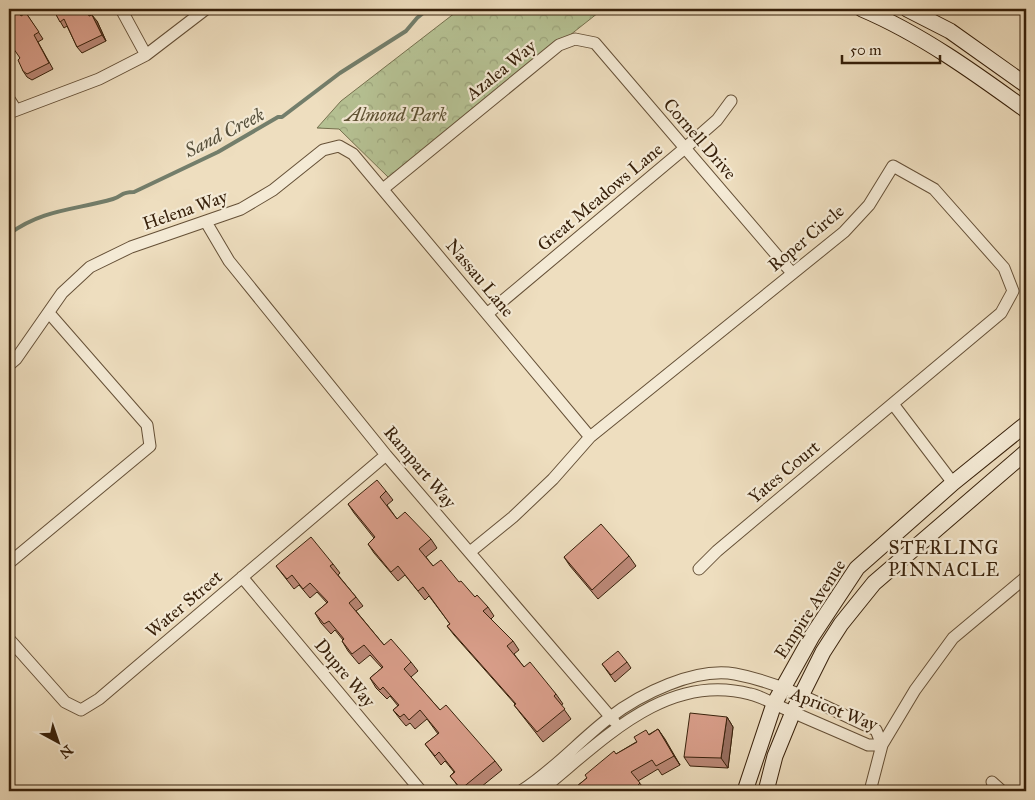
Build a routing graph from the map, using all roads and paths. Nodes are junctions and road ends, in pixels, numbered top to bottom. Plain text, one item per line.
1 (121, 9) edge
2 (206, 9) edge
3 (862, 9) edge
4 (909, 10) edge
5 (902, 30) junction
6 (575, 39) joint
7 (146, 55) junction
8 (1026, 84) edge
9 (9, 99) edge
10 (731, 101) dead end
11 (1026, 110) edge
12 (12, 112) edge
13 (339, 146) joint
14 (685, 148) junction
15 (382, 189) junction
16 (206, 222) junction
17 (792, 273) junction
18 (49, 313) junction
19 (487, 314) junction
20 (9, 365) edge
21 (893, 404) junction
22 (1026, 424) edge
23 (590, 437) junction
24 (1026, 452) edge
25 (386, 455) junction
26 (953, 483) junction
27 (470, 552) junction
28 (9, 563) edge
29 (700, 570) dead end
30 (242, 577) junction
31 (1026, 577) edge
32 (9, 639) edge
33 (782, 688) junction
34 (800, 697) junction
35 (774, 704) junction
36 (793, 712) junction
37 (610, 717) junction
38 (619, 726) junction
39 (882, 745) junction
40 (992, 782) dead end
41 (421, 791) edge
42 (521, 791) edge
43 (540, 791) edge
44 (745, 791) edge
45 (766, 791) edge
46 (870, 791) edge
47 (1002, 791) edge

1 - 7 street
2 - 7 street
3 - 5 street
4 - 5 street
4 - 8 street
5 - 11 street
6 - 14 street, Cornell Drive
6 - 15 street, Azalea Way
7 - 12 street
9 - 12 street
10 - 14 street, Great Meadows Lane
13 - 15 street, Nassau Lane
13 - 16 street, Helena Way
14 - 17 street, Cornell Drive
14 - 19 street, Great Meadows Lane
15 - 19 street, Nassau Lane
16 - 18 street, Helena Way
16 - 25 street, Rampart Way
17 - 21 street, Roper Circle
17 - 23 street, Roper Circle
18 - 20 street, Helena Way
18 - 28 street
19 - 23 street, Nassau Lane
21 - 26 street
21 - 29 street, Yates Court
22 - 26 street, Empire Avenue
23 - 27 street, Roper Circle
24 - 34 street, Empire Avenue
25 - 27 street, Rampart Way
25 - 30 street, Water Street
26 - 33 street, Empire Avenue
27 - 37 street, Rampart Way
30 - 32 street, Water Street
30 - 41 street, Dupre Way
31 - 39 street
33 - 34 street, Apricot Way
33 - 35 street, Empire Avenue
33 - 37 street, Apricot Way
34 - 36 street, Empire Avenue
34 - 39 street, Apricot Way
35 - 36 street, Apricot Way
35 - 38 street, Apricot Way
35 - 44 street, Empire Avenue
36 - 39 street, Apricot Way
36 - 45 street, Empire Avenue
37 - 38 street, Rampart Way
37 - 42 street, Apricot Way
38 - 43 street, Apricot Way
39 - 46 street
40 - 47 street

